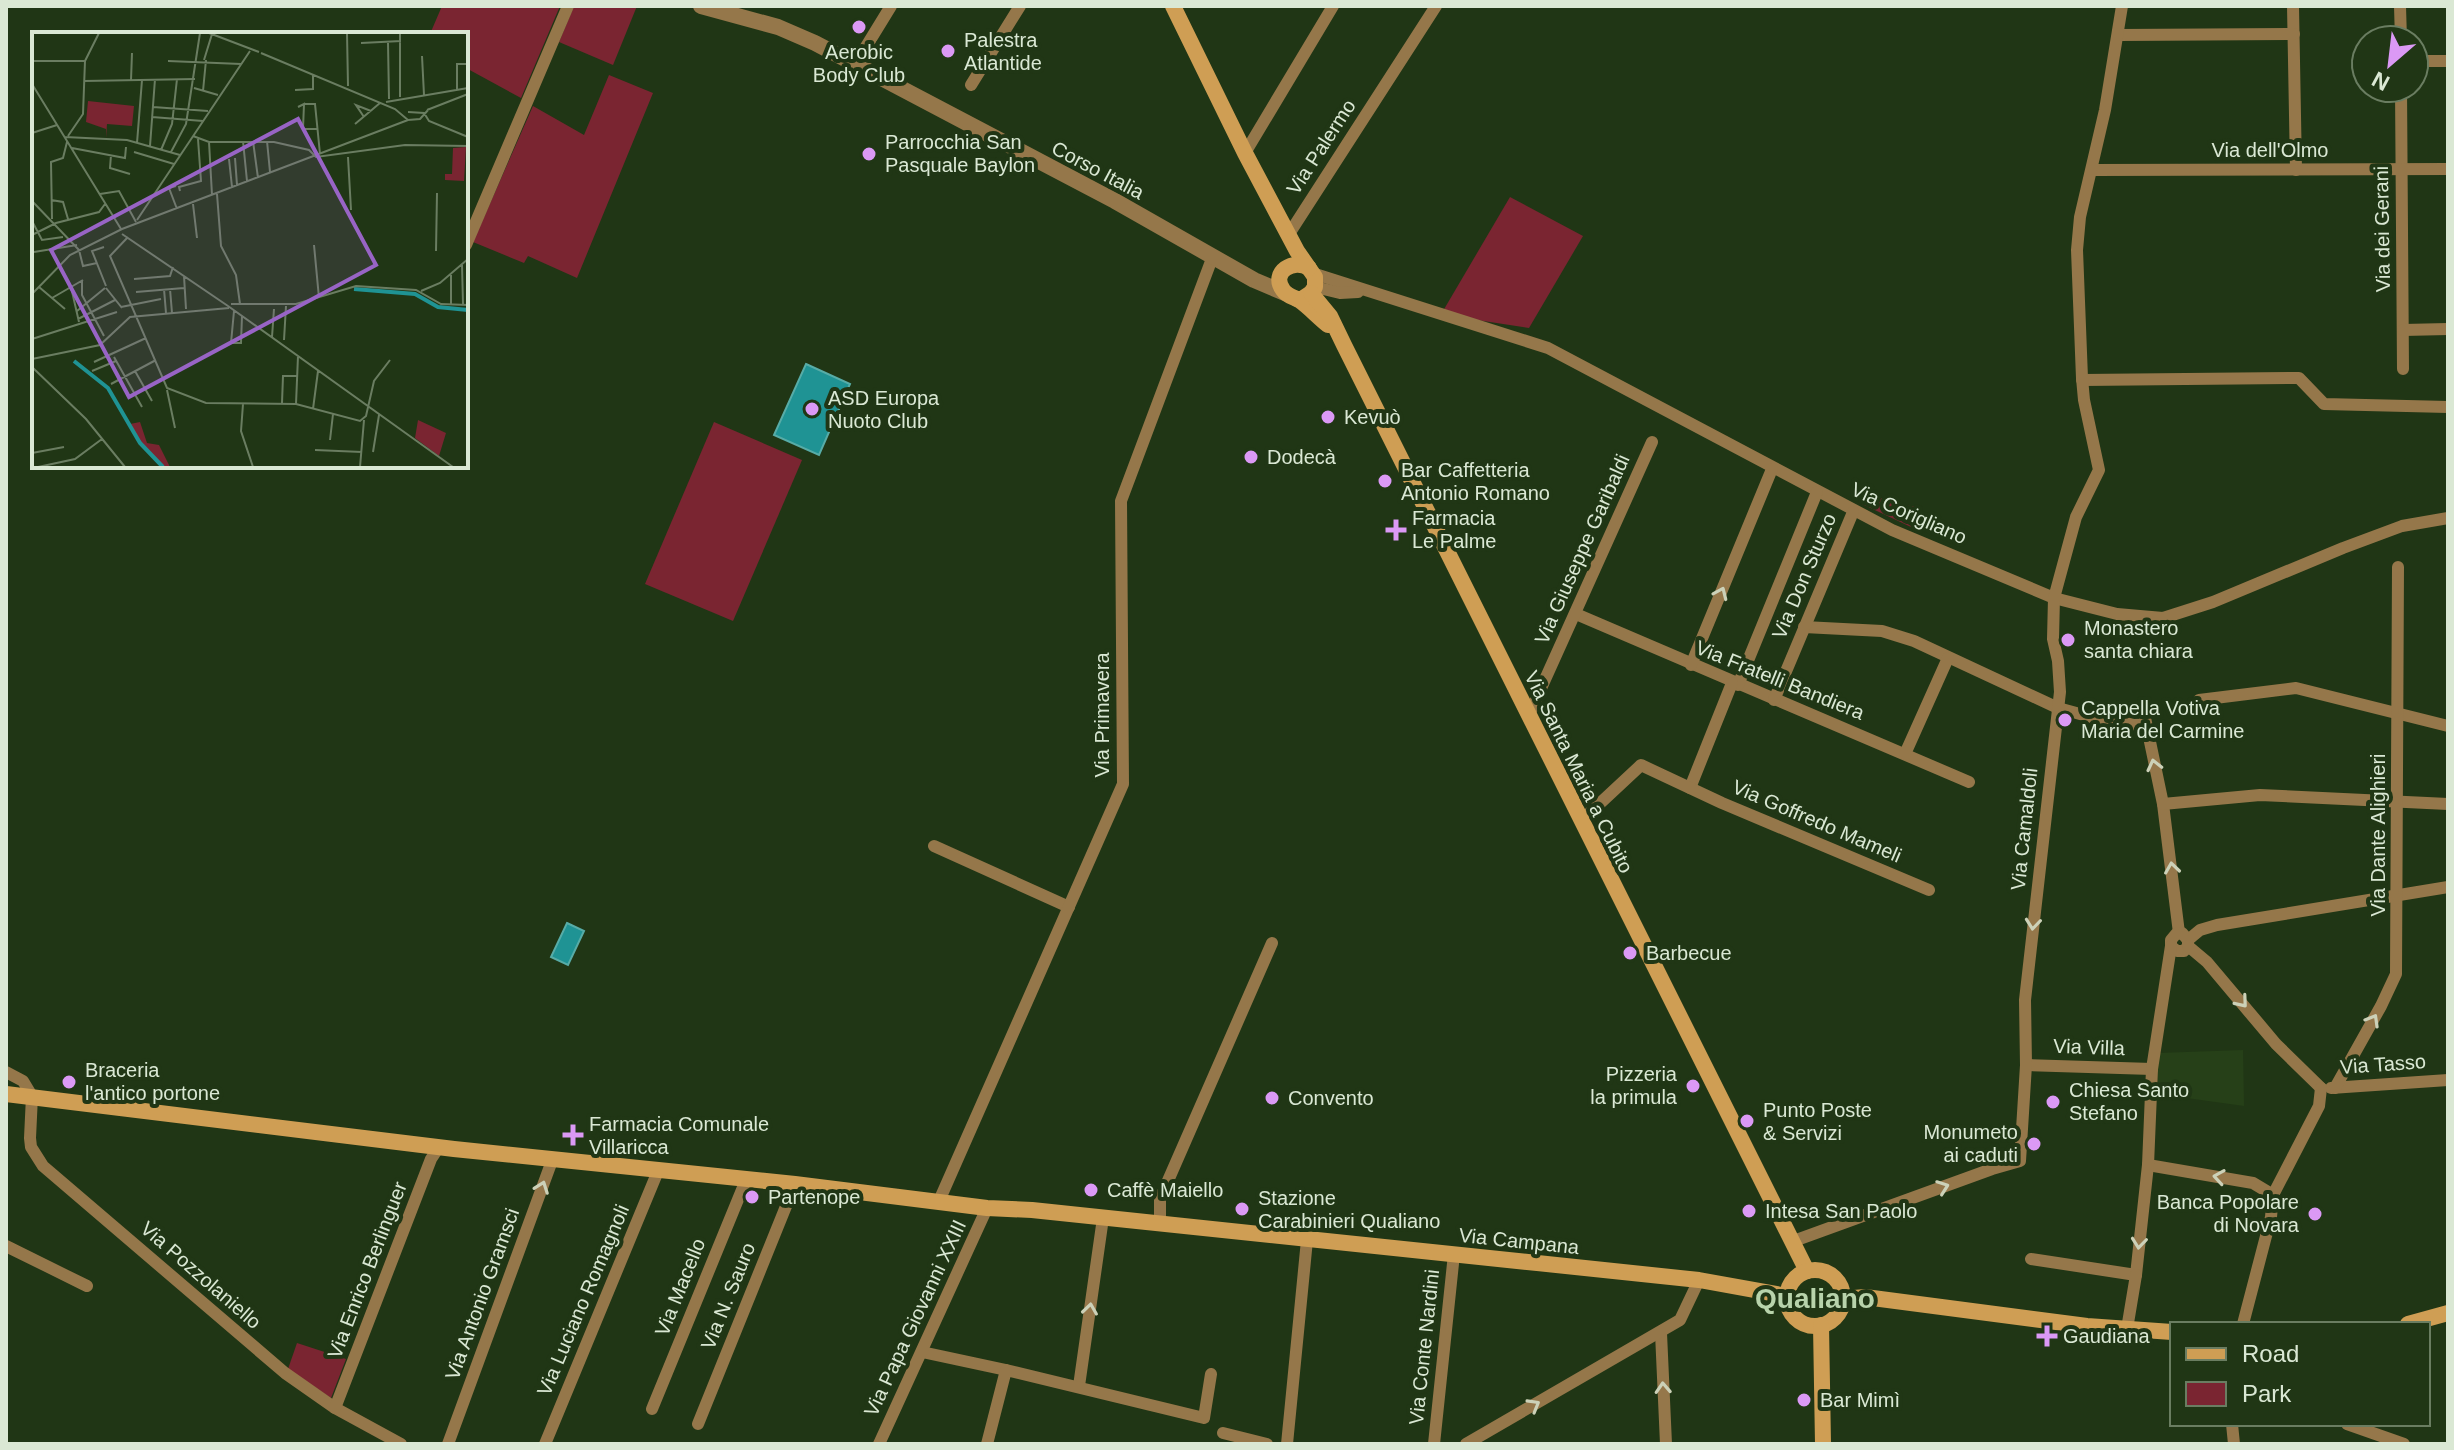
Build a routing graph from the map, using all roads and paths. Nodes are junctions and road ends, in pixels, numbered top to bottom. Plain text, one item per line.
1 (568, 6) edge
2 (701, 6) edge
3 (891, 6) edge
4 (1020, 6) edge
5 (1173, 6) edge
6 (1333, 6) edge
7 (1436, 6) edge
8 (2122, 6) edge
9 (2293, 6) edge
10 (2294, 34) junction
11 (2119, 35) junction
12 (864, 50) dead end
13 (971, 85) dead end
14 (2401, 104) edge
15 (1245, 153) junction
16 (2448, 169) edge
17 (2093, 170) junction
18 (2296, 170) junction
19 (2401, 170) junction
20 (1289, 234) junction
21 (468, 240) edge
22 (1213, 256) junction
23 (1286, 267) junction
24 (1305, 286) junction
25 (1340, 293) junction
26 (1373, 294) junction
27 (1330, 316) junction
28 (2448, 329) edge
29 (2403, 330) junction
30 (1344, 345) junction
31 (2403, 369) dead end
32 (2082, 380) junction
33 (2448, 407) edge
34 (1652, 442) dead end
35 (1772, 469) junction
36 (1817, 492) junction
37 (1853, 512) junction
38 (2448, 518) edge
39 (2398, 567) dead end
40 (2054, 598) junction
41 (1576, 614) junction
42 (1804, 627) junction
43 (1948, 658) junction
44 (1691, 665) junction
45 (1735, 684) junction
46 (1774, 700) junction
47 (2199, 700) dead end
48 (2058, 708) junction
49 (2399, 714) junction
50 (1529, 715) junction
51 (2448, 726) edge
52 (1905, 754) junction
53 (1969, 782) dead end
54 (1690, 788) junction
55 (2398, 802) junction
56 (2163, 804) junction
57 (2448, 804) edge
58 (1581, 821) junction
59 (934, 846) dead end
60 (2448, 887) edge
61 (1929, 890) dead end
62 (2398, 895) junction
63 (1069, 907) junction
64 (2185, 940) junction
65 (1272, 943) dead end
66 (2026, 1065) junction
67 (2152, 1069) junction
68 (6, 1072) edge
69 (2448, 1080) edge
70 (2321, 1088) junction
71 (2335, 1088) junction
72 (6, 1094) edge
73 (32, 1096) junction
74 (439, 1147) junction
75 (553, 1158) junction
76 (2148, 1165) junction
77 (658, 1171) junction
78 (746, 1180) junction
79 (795, 1184) junction
80 (2273, 1195) junction
81 (939, 1201) junction
82 (987, 1208) junction
83 (1103, 1218) junction
84 (1160, 1224) junction
85 (1307, 1240) junction
86 (1791, 1242) junction
87 (6, 1246) edge
88 (1454, 1254) junction
89 (2031, 1259) dead end
90 (1807, 1271) junction
91 (2136, 1275) junction
92 (1699, 1280) junction
93 (87, 1286) dead end
94 (1787, 1296) junction
95 (1843, 1299) junction
96 (2448, 1313) edge
97 (2244, 1322) edge
98 (2415, 1322) edge
99 (1821, 1325) junction
100 (2127, 1329) junction
101 (2170, 1332) edge
102 (1661, 1333) junction
103 (922, 1352) junction
104 (1006, 1370) junction
105 (1211, 1374) dead end
106 (1079, 1386) junction
107 (335, 1408) junction
108 (652, 1409) dead end
109 (698, 1424) dead end
110 (2353, 1426) edge
111 (1223, 1433) dead end
112 (401, 1444) edge
113 (448, 1444) edge
114 (545, 1444) edge
115 (879, 1444) edge
116 (987, 1444) edge
117 (1267, 1444) edge
118 (1287, 1444) edge
119 (1434, 1444) edge
120 (1466, 1444) edge
121 (1666, 1444) edge
122 (1823, 1444) edge
123 (2404, 1444) edge

1 - 21 street
2 - 22 street, Corso Italia
3 - 12 street
4 - 13 street
5 - 15 main road, Via Palermo
6 - 15 street
7 - 20 street, Via Palermo
8 - 11 street, Via Camaldoli
9 - 10 street
10 - 11 street
10 - 18 street
11 - 17 street, Via Camaldoli
14 - 19 street, Via dei Gerani
15 - 20 main road, Via Palermo
16 - 19 street, Via dell'Olmo
17 - 18 street, Via dell'Olmo
17 - 32 street, Via Camaldoli
18 - 19 street, Via dell'Olmo
19 - 29 street, Via dei Gerani
20 - 23 main road
20 - 24 main road
22 - 23 street
22 - 24 street
22 - 63 street, Via Primavera
23 - 24 main road
23 - 24 main road
24 - 25 street
24 - 26 street
24 - 27 main road, Via Santa Maria a Cubito
24 - 30 main road
25 - 26 street
25 - 27 street
26 - 35 street, Via Corigliano
27 - 30 main road, Via Santa Maria a Cubito
28 - 29 street
29 - 31 street, Via dei Gerani
30 - 50 main road, Via Santa Maria a Cubito
32 - 33 street
32 - 40 street, Via Camaldoli
34 - 41 street, Via Giuseppe Garibaldi
35 - 36 street, Via Corigliano
44 -> 35 street
36 - 37 street, Via Corigliano
36 - 45 street
37 - 40 street, Via Corigliano
37 - 42 street, Via Don Sturzo
38 - 40 street, Via Corigliano
39 - 49 street, Via Dante Alighieri
40 - 48 street, Via Camaldoli
41 - 44 street, Via Fratelli Bandiera
41 - 50 street, Via Giuseppe Garibaldi
42 - 43 street
42 - 46 street, Via Don Sturzo
43 - 48 street
43 - 52 street
44 - 45 street, Via Fratelli Bandiera
45 - 46 street, Via Fratelli Bandiera
45 - 54 street
46 - 52 street, Via Fratelli Bandiera
47 - 49 street
56 -> 48 street
48 -> 66 street, Via Camaldoli
49 - 51 street
49 - 55 street, Via Dante Alighieri
50 - 58 main road, Via Santa Maria a Cubito
52 - 53 street, Via Fratelli Bandiera
54 - 58 street, Via Goffredo Mameli
54 - 61 street, Via Goffredo Mameli
55 - 56 street
55 - 57 street
55 - 62 street, Via Dante Alighieri
64 -> 56 street
58 - 86 main road, Via Santa Maria a Cubito
59 - 63 street
60 - 62 street
62 - 64 street
71 -> 62 street, Via Dante Alighieri
63 - 81 street, Via Primavera
64 - 67 street
64 -> 70 street
65 - 84 street
66 - 67 street, Via Villa
86 -> 66 street, Via Camaldoli
67 - 76 street
68 - 73 street
69 - 71 street, Via Tasso
70 - 71 street, Via Tasso
70 - 80 street
72 - 73 main road, Via Campana
73 - 74 main road, Via Campana
73 - 107 street, Via Pozzolaniello
74 - 75 main road, Via Campana
74 - 107 street, Via Enrico Berlinguer
75 - 77 main road, Via Campana
113 -> 75 street, Via Antonio Gramsci
80 -> 76 street
76 -> 91 street
77 - 78 main road, Via Campana
77 - 114 street, Via Luciano Romagnoli
78 - 79 main road, Via Campana
78 - 108 street, Via Macello
79 - 81 main road, Via Campana
79 - 109 street, Via N. Sauro
80 - 97 street
81 - 82 main road, Via Campana
82 - 83 main road, Via Campana
82 - 103 street, Via Papa Giovanni XXIII
83 - 84 main road, Via Campana
106 -> 83 street
84 - 85 main road, Via Campana
85 - 88 main road, Via Campana
85 - 118 street
86 - 90 main road, Via Santa Maria a Cubito
87 - 93 street
88 - 92 main road, Via Campana
88 - 119 street, Via Conte Nardini
89 - 91 street
90 - 94 main road
90 - 95 main road
91 - 100 street
92 - 94 main road, Via Campana
92 - 102 street
94 - 99 main road
95 - 99 main road
95 - 100 main road
96 - 98 main road
99 - 122 main road
100 - 101 main road
120 -> 102 street
121 -> 102 street
103 - 104 street
103 - 115 street, Via Papa Giovanni XXIII
104 - 106 street
104 - 116 street
105 - 106 street
107 - 112 street, Via Pozzolaniello
110 - 123 street
111 - 117 street

